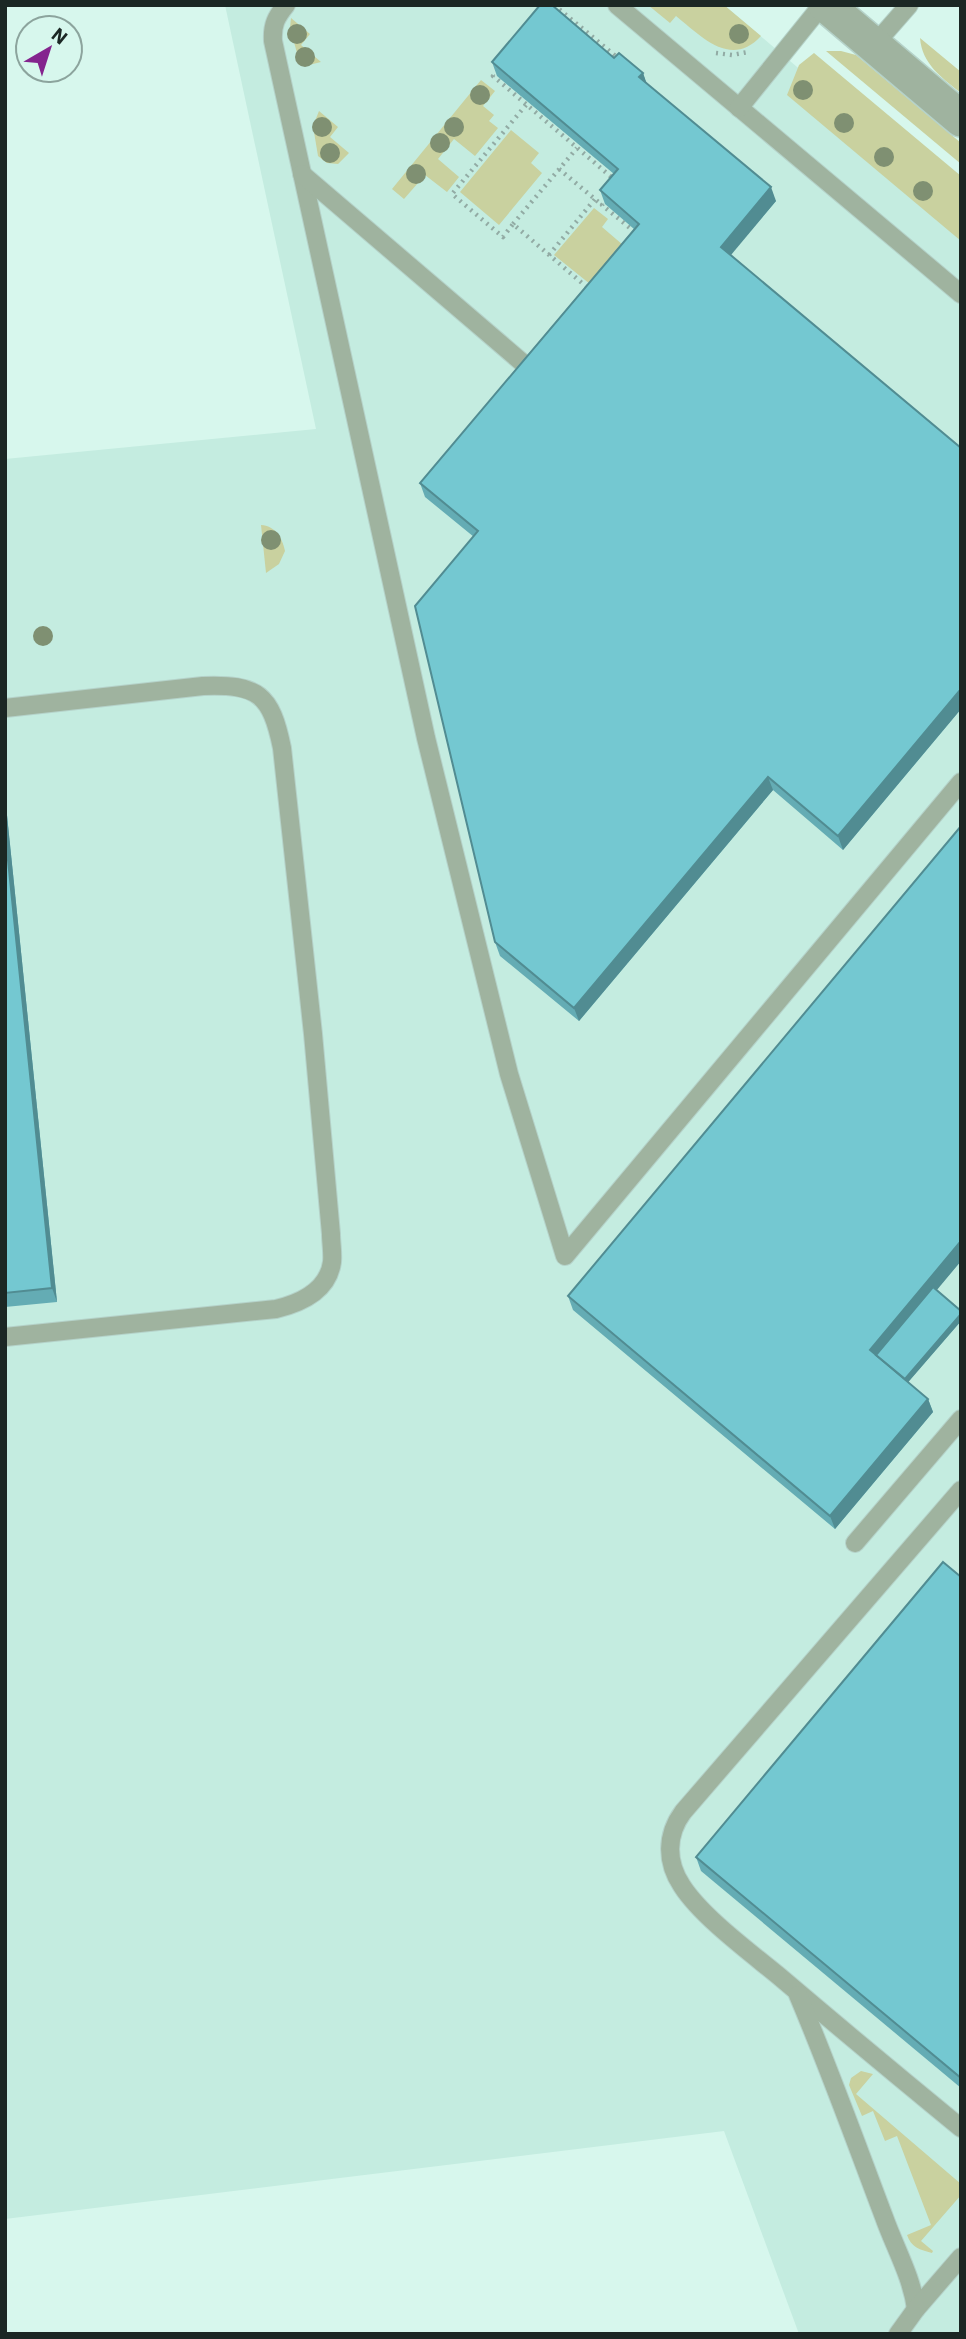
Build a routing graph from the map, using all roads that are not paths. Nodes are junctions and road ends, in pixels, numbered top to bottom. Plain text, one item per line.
1 (286, 5) edge
2 (617, 5) edge
3 (824, 5) edge
4 (909, 5) edge
5 (874, 45) junction
6 (739, 108) junction
7 (961, 119) edge
8 (302, 174) junction
9 (961, 294) edge
10 (531, 370) edge
11 (5, 708) edge
12 (961, 782) edge
13 (5, 1337) edge
14 (961, 1419) edge
15 (961, 1490) edge
16 (855, 1544) dead end
17 (796, 1990) junction
18 (961, 2128) edge
19 (961, 2257) edge
20 (916, 2309) junction
21 (898, 2334) edge

1 - 8 lane
2 - 6 lane
3 - 5 street
3 - 6 lane
4 - 5 lane
5 - 7 street
6 - 9 lane
8 - 10 lane
8 - 12 lane
11 - 13 lane
14 - 16 lane
15 - 17 lane
17 - 18 lane
17 - 20 lane
19 - 20 lane
20 - 21 lane

